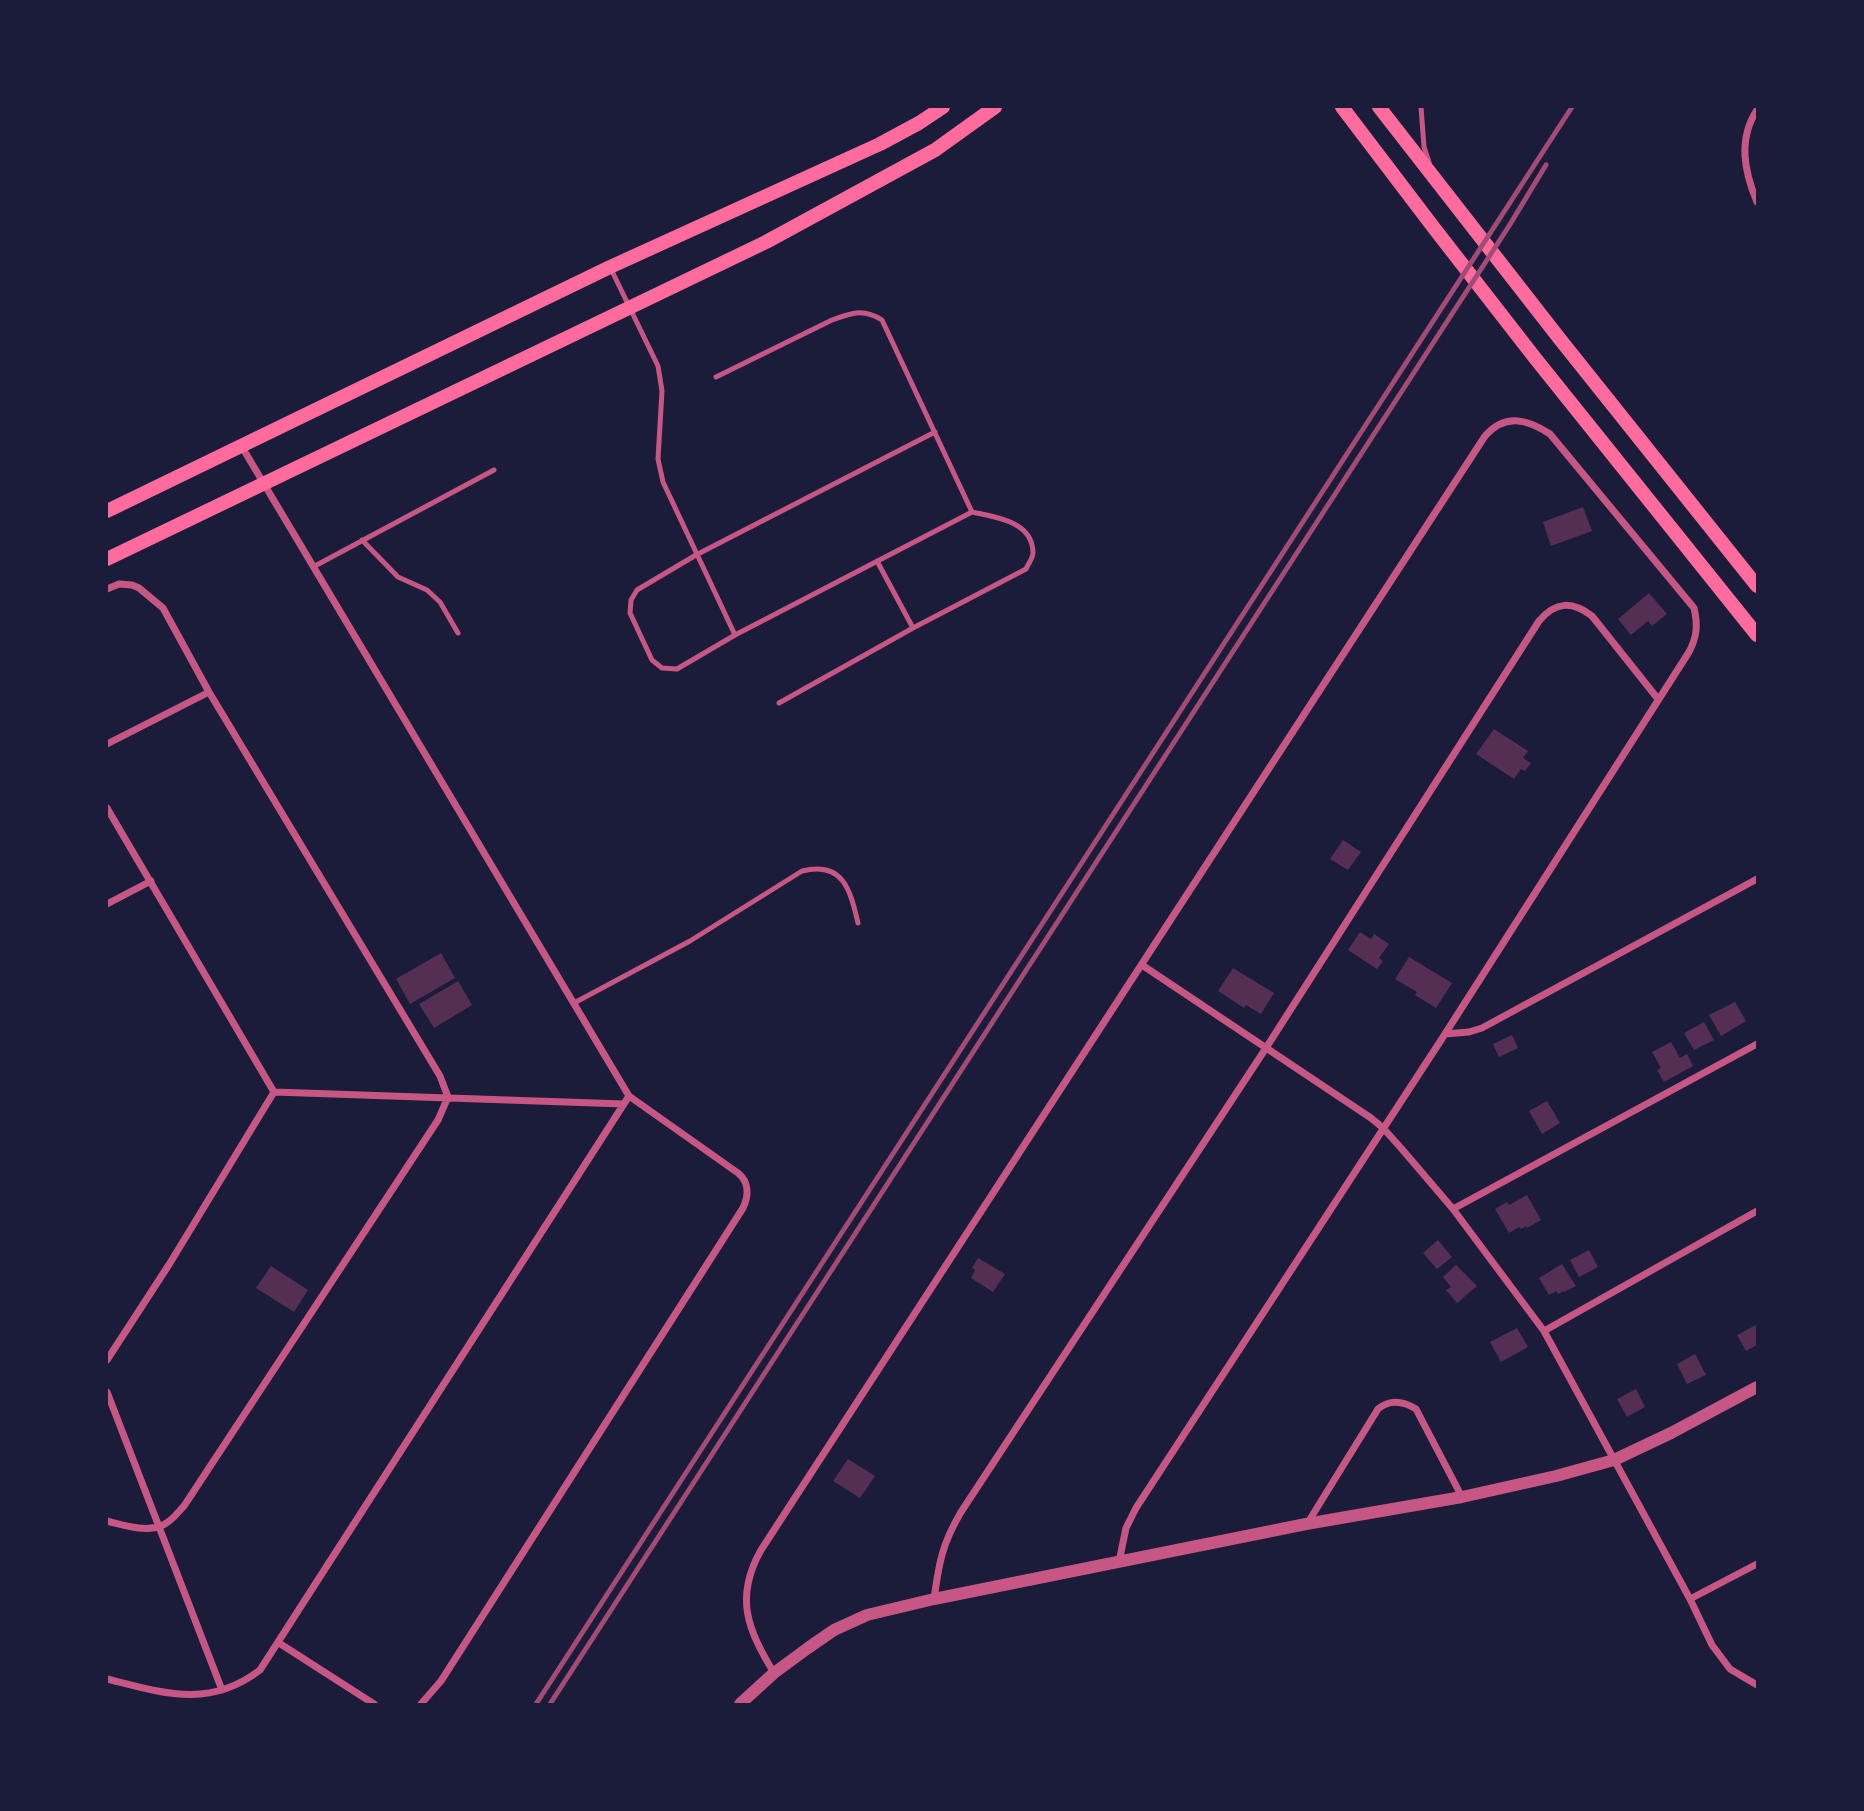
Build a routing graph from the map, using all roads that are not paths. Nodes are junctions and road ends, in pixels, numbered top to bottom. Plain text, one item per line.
1 (943, 107) edge
2 (995, 107) edge
3 (1342, 107) edge
4 (1379, 107) edge
5 (1421, 107) edge
6 (1757, 110) edge
7 (1435, 178) junction
8 (1757, 202) edge
9 (610, 267) junction
10 (630, 307) junction
11 (716, 377) dead end
12 (934, 432) junction
13 (242, 447) junction
14 (494, 470) dead end
15 (263, 484) junction
16 (107, 511) edge
17 (972, 512) junction
18 (362, 540) junction
19 (696, 555) junction
20 (107, 559) edge
21 (877, 561) junction
22 (313, 567) junction
23 (1757, 586) edge
24 (107, 589) edge
25 (913, 628) junction
26 (458, 633) dead end
27 (735, 635) junction
28 (1757, 635) edge
29 (209, 692) junction
30 (1658, 699) junction
31 (779, 703) dead end
32 (107, 744) edge
33 (107, 808) edge
34 (1757, 880) edge
35 (151, 881) junction
36 (107, 904) edge
37 (858, 923) dead end
38 (1142, 965) junction
39 (574, 1003) junction
40 (1445, 1034) junction
41 (1757, 1044) edge
42 (1266, 1048) junction
43 (274, 1092) junction
44 (448, 1097) junction
45 (629, 1097) junction
46 (624, 1104) junction
47 (1383, 1128) junction
48 (1453, 1209) junction
49 (1757, 1210) edge
50 (1544, 1331) junction
51 (107, 1360) edge
52 (1757, 1387) edge
53 (107, 1392) edge
54 (1614, 1460) junction
55 (1462, 1497) junction
56 (107, 1521) edge
57 (1306, 1524) junction
58 (160, 1527) junction
59 (1119, 1563) junction
60 (1757, 1564) edge
61 (934, 1599) junction
62 (1690, 1599) junction
63 (279, 1643) junction
64 (774, 1673) junction
65 (107, 1679) edge
66 (1757, 1685) edge
67 (222, 1690) junction
68 (374, 1704) edge
69 (421, 1704) edge
70 (740, 1704) edge

1 - 9 main road
2 - 10 main road
3 - 28 main road
4 - 7 main road
5 - 7 lane
6 - 8 street
7 - 23 main road
9 - 10 lane
9 - 13 main road
10 - 15 main road
10 - 19 lane
11 - 12 lane
12 - 17 lane
12 - 19 lane
13 - 15 street
13 - 16 main road
14 - 18 lane
15 - 20 main road
15 - 22 street
17 - 21 lane
17 - 25 lane
18 - 22 lane
18 - 26 lane
19 - 27 lane
19 - 27 lane
21 - 25 lane
21 - 27 lane
22 - 39 street
24 - 29 street
25 - 31 lane
29 - 32 street
29 - 44 street
30 - 38 street
30 - 40 street
30 - 42 street
33 - 35 street
34 - 40 street
35 - 36 street
35 - 43 street
37 - 39 lane
38 - 42 street
38 - 64 street
39 - 45 street
40 - 47 street
41 - 48 street
42 - 47 street
42 - 61 street
43 - 44 street
43 - 51 street
44 - 46 street
44 - 58 street
45 - 46 street
45 - 69 street
46 - 63 street
47 - 48 street
47 - 59 street
48 - 50 street
49 - 50 street
50 - 54 street
52 - 54 street
53 - 58 street
54 - 55 street
54 - 62 street
55 - 57 street
55 - 57 street
56 - 58 street
57 - 59 street
58 - 67 street
59 - 61 street
60 - 62 street
61 - 64 street
62 - 66 street
63 - 67 street
63 - 68 street
64 - 70 street
65 - 67 street

